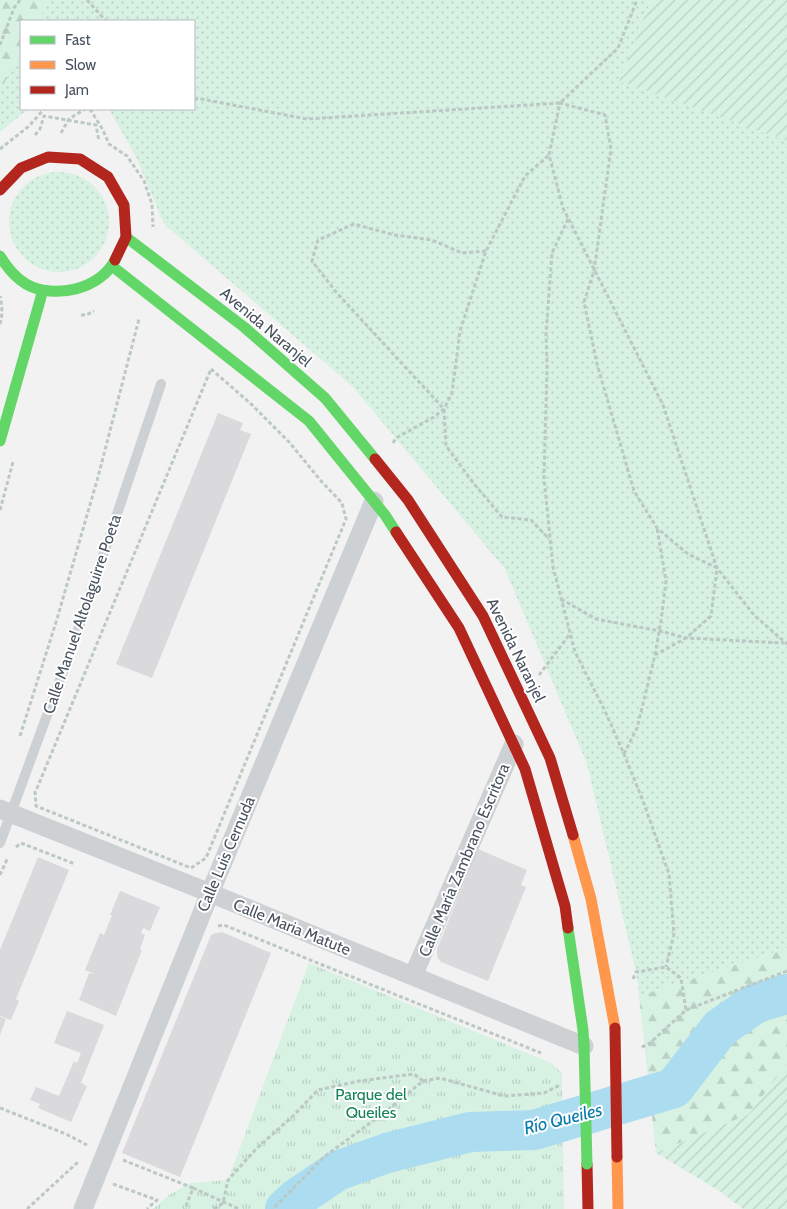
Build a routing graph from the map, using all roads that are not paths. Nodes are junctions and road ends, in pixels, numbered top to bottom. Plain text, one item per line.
1 (0, 190) edge
2 (126, 237) junction
3 (0, 256) edge
4 (112, 266) junction
5 (43, 290) junction
6 (162, 384) dead end
7 (0, 440) edge
8 (374, 501) junction
9 (514, 744) junction
10 (6, 812) edge
11 (0, 843) edge
12 (210, 893) junction
13 (413, 976) junction
14 (584, 1046) junction
15 (83, 1209) edge
16 (588, 1209) edge
17 (618, 1209) edge

1 - 2 street
2 - 4 street
2 - 17 street, Avenida Naranjel, bridge
3 - 5 street
4 - 5 street
4 - 8 street
5 - 7 street
6 - 10 lane, Calle Manuel Altolaguirre Poeta
8 - 9 street
8 - 12 street, Calle Luis Cernuda
9 - 13 street, Calle María Zambrano Escritora
9 - 14 street
10 - 11 lane, Calle Manuel Altolaguirre Poeta
10 - 12 street, Calle Maria Matute
12 - 13 street, Calle Maria Matute
12 - 15 street, Calle Luis Cernuda
13 - 14 street, Calle Maria Matute
14 - 16 street, bridge

